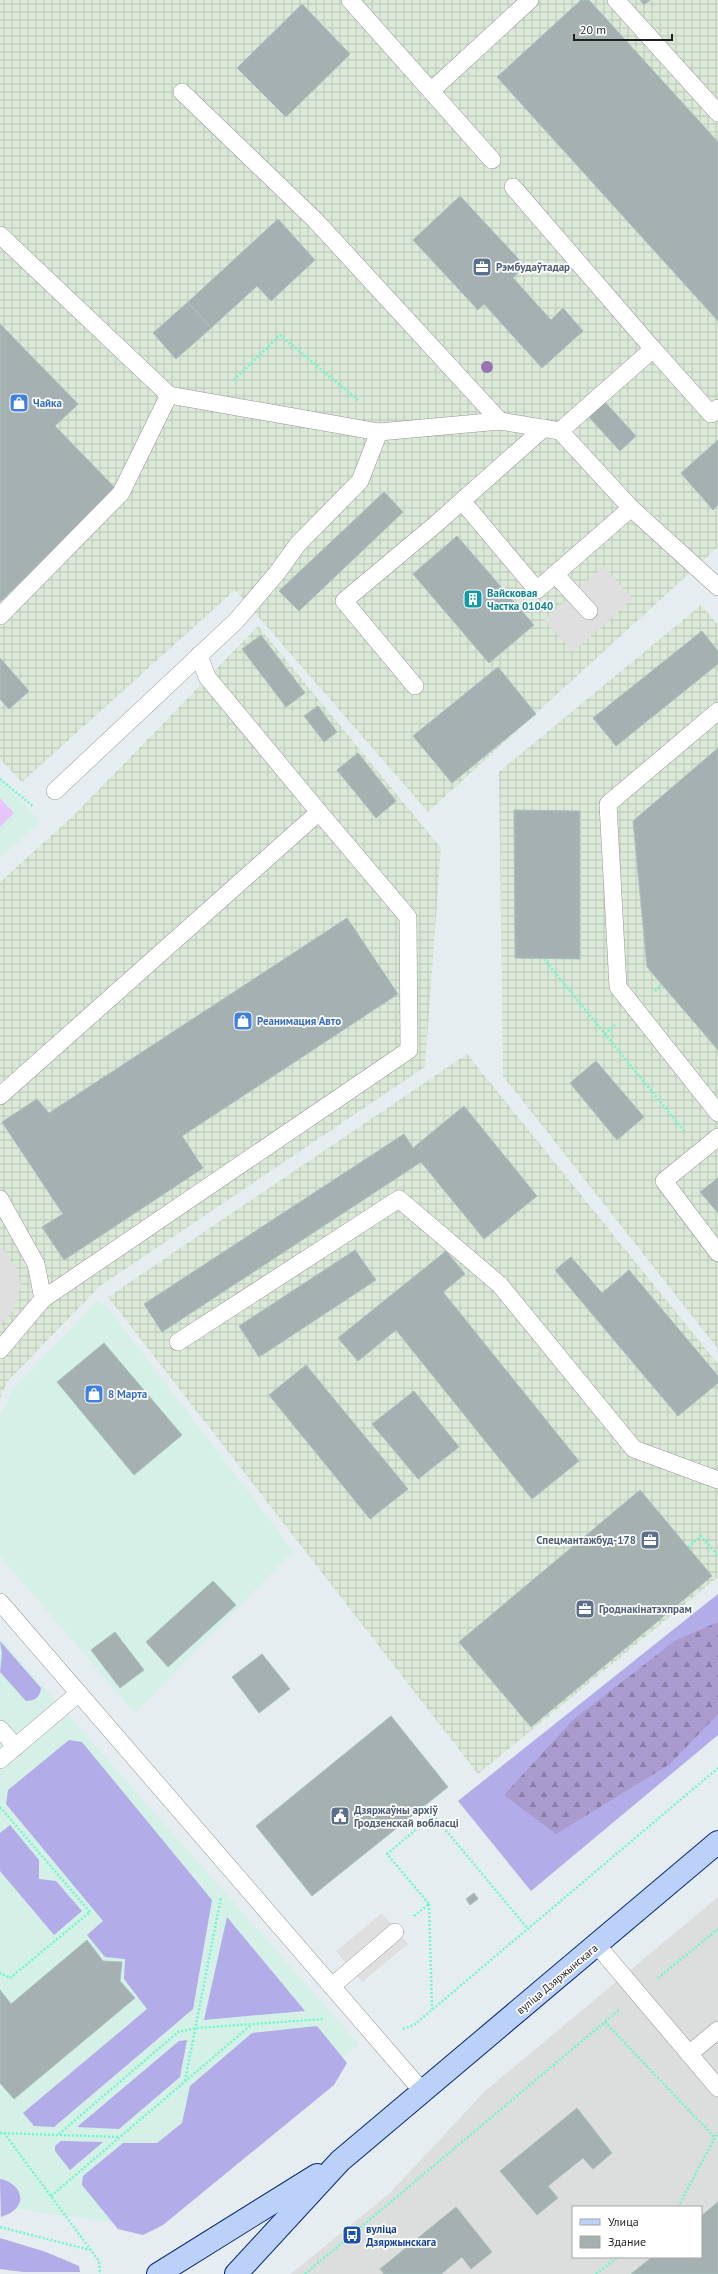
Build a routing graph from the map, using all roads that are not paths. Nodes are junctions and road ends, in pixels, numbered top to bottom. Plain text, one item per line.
1 (350, 0) edge
2 (530, 0) edge
3 (616, 0) edge
4 (431, 91) junction
5 (182, 92) dead end
6 (718, 113) edge
7 (492, 160) dead end
8 (512, 187) dead end
9 (0, 235) edge
10 (653, 349) junction
11 (169, 395) junction
12 (718, 408) edge
13 (500, 421) junction
14 (552, 429) junction
15 (386, 432) junction
16 (462, 501) junction
17 (631, 508) junction
18 (556, 574) junction
19 (718, 587) edge
20 (589, 611) dead end
21 (0, 616) edge
22 (199, 656) junction
23 (414, 686) dead end
24 (718, 711) edge
25 (55, 791) dead end
26 (319, 812) junction
27 (0, 1096) edge
28 (718, 1113) edge
29 (718, 1137) edge
30 (0, 1199) edge
31 (718, 1253) edge
32 (43, 1299) junction
33 (178, 1342) dead end
34 (0, 1350) edge
35 (718, 1480) edge
36 (0, 1602) edge
37 (79, 1693) junction
38 (0, 1729) edge
39 (16, 1747) junction
40 (0, 1760) edge
41 (718, 1842) edge
42 (395, 1932) road end
43 (597, 1945) junction
44 (332, 1986) junction
45 (718, 2030) edge
46 (689, 2054) junction
47 (718, 2088) edge
48 (423, 2092) junction
49 (340, 2161) junction
50 (158, 2274) edge
51 (236, 2274) edge

1 - 4 lane
2 - 4 lane
3 - 6 lane
4 - 7 lane
5 - 13 lane
8 - 10 lane
9 - 11 lane
10 - 12 lane
10 - 14 lane
11 - 15 lane
11 - 21 lane
13 - 14 lane
13 - 15 lane
14 - 16 lane
14 - 17 lane
15 - 22 lane
16 - 18 lane
16 - 23 lane
17 - 18 lane
17 - 19 lane
18 - 20 lane
22 - 25 lane
22 - 26 lane
24 - 28 lane
26 - 27 lane
26 - 32 lane
29 - 31 lane
30 - 32 lane
32 - 34 lane
33 - 35 lane
36 - 37 lane
37 - 39 lane
37 - 44 lane
38 - 39 lane
39 - 40 lane
41 - 43 main road, вуліца Дзяржынскага
42 - 44 lane
43 - 46 lane
43 - 48 main road, вуліца Дзяржынскага
44 - 48 lane
45 - 46 lane
46 - 47 lane
48 - 49 main road, вуліца Дзяржынскага
49 - 50 main road, вуліца Дзяржынскага
49 - 51 main road, вуліца Дзяржынскага

